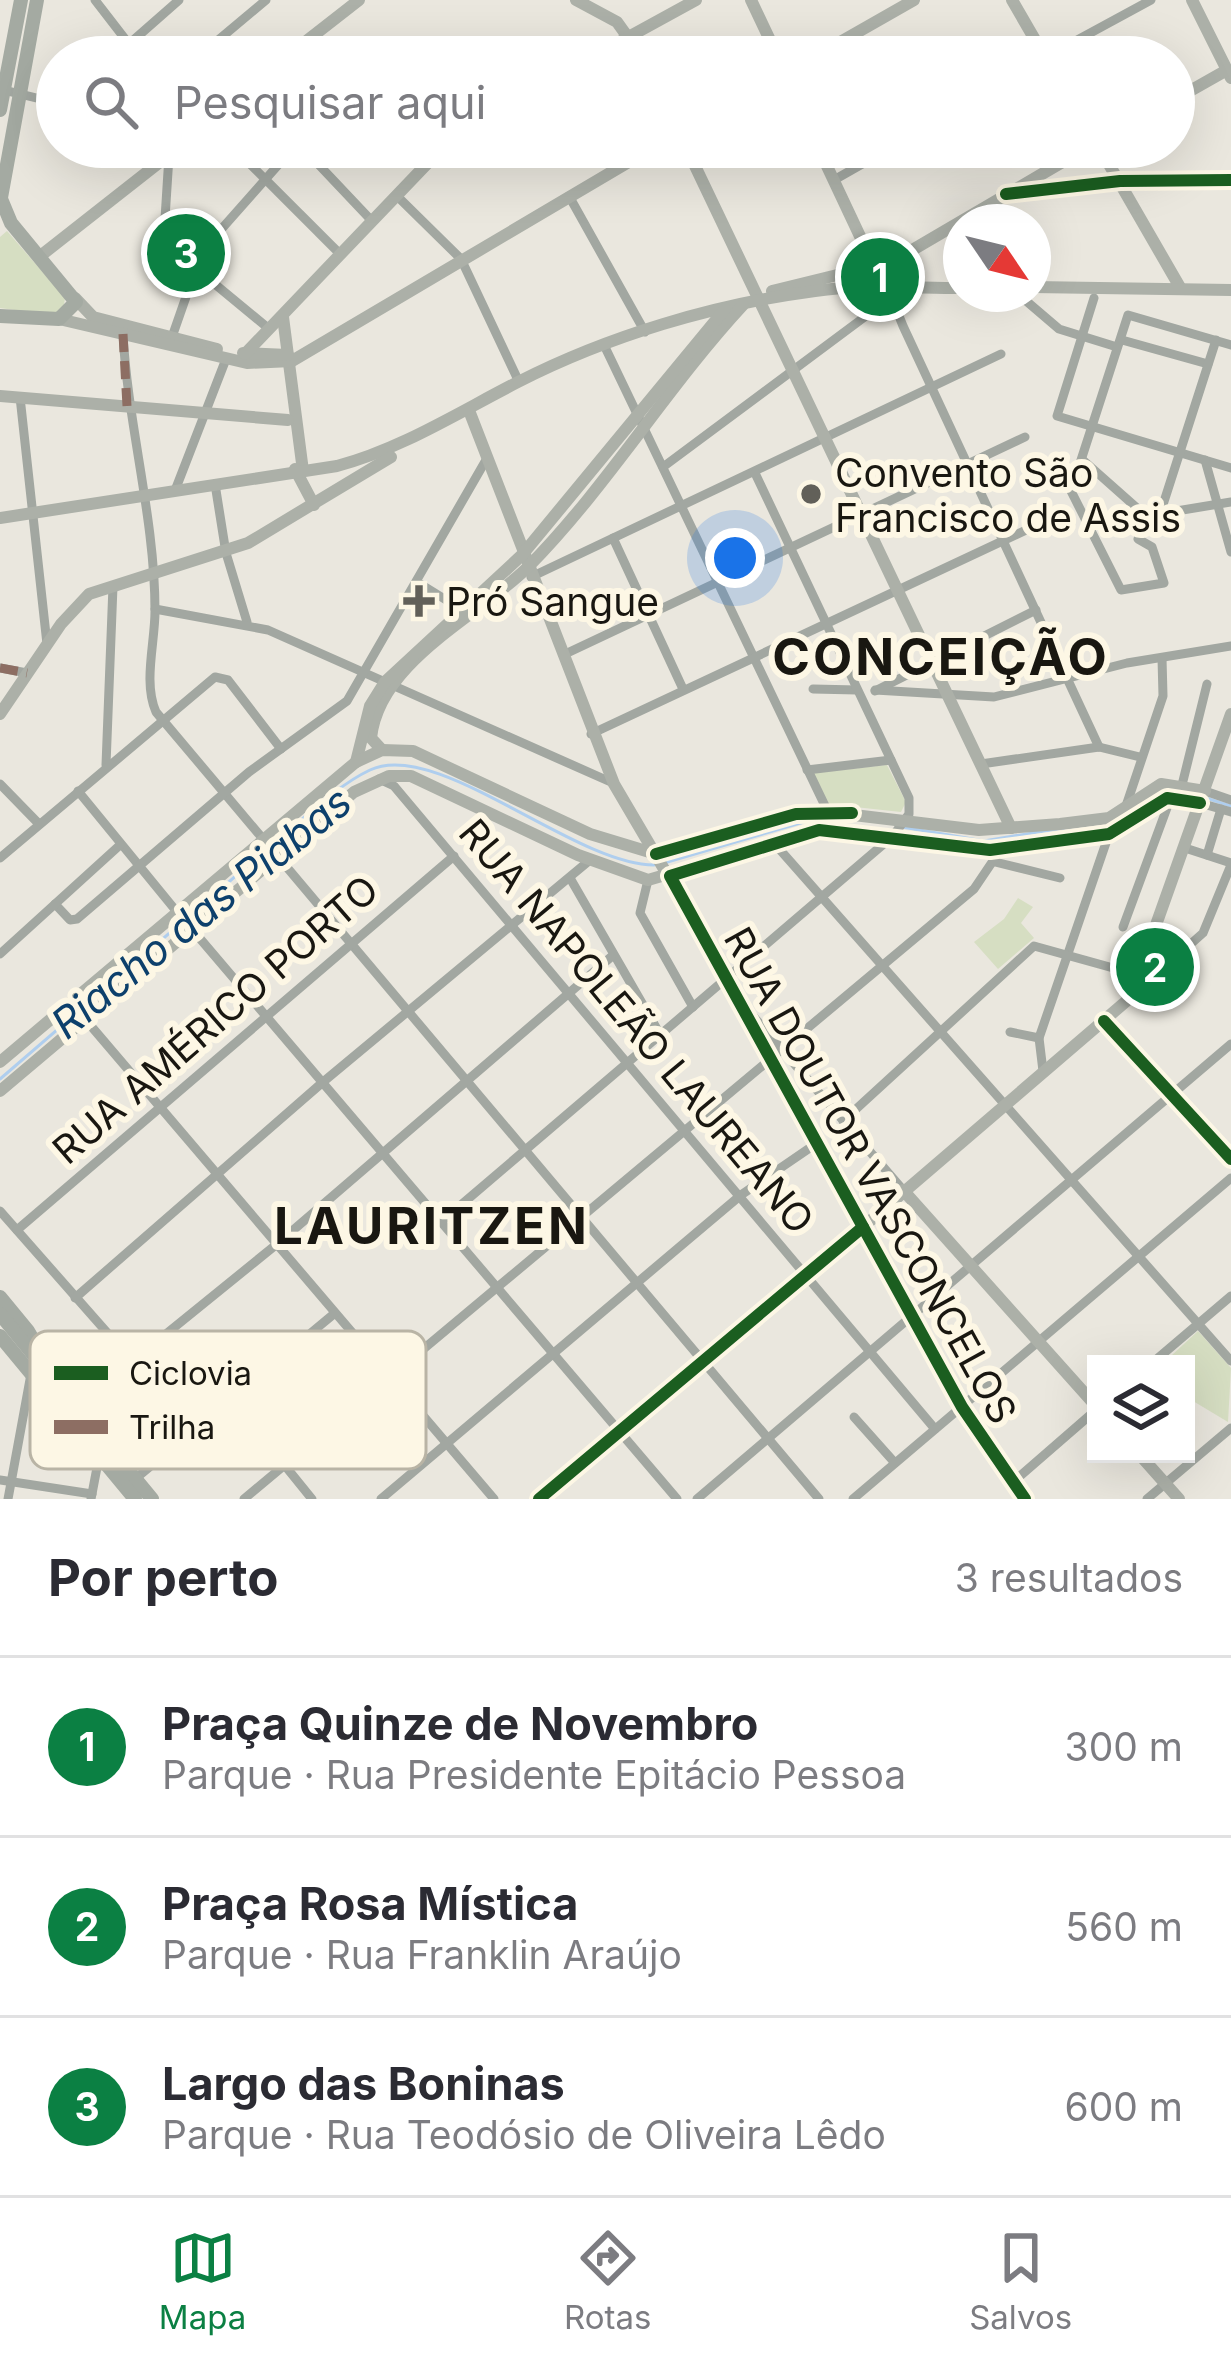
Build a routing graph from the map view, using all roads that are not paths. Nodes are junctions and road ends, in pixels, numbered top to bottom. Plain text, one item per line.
1 (20, 0) edge
2 (37, 0) edge
3 (95, 0) edge
4 (178, 0) edge
5 (266, 0) edge
6 (359, 0) edge
7 (575, 0) edge
8 (696, 0) edge
9 (751, 0) edge
10 (914, 0) edge
11 (1012, 0) edge
12 (1151, 0) edge
13 (1192, 0) edge
14 (630, 34) junction
15 (123, 36) edge
16 (138, 36) edge
17 (223, 36) edge
18 (311, 36) edge
19 (627, 36) edge
20 (768, 36) edge
21 (851, 36) edge
22 (1033, 36) edge
23 (1085, 36) edge
24 (1230, 72) edge
25 (1195, 90) edge
26 (7, 91) edge
27 (0, 110) edge
28 (152, 168) edge
29 (170, 168) edge
30 (254, 168) edge
31 (275, 168) edge
32 (319, 168) edge
33 (420, 168) edge
34 (618, 168) edge
35 (696, 168) edge
36 (828, 168) edge
37 (855, 168) edge
38 (1051, 168) edge
39 (1112, 168) edge
40 (264, 178) junction
41 (834, 180) junction
42 (1231, 180) edge
43 (1120, 181) junction
44 (1006, 194) junction
45 (397, 196) junction
46 (569, 196) junction
47 (0, 201) edge
48 (371, 220) junction
49 (6, 222) edge
50 (210, 240) junction
51 (168, 242) junction
52 (914, 249) junction
53 (340, 254) junction
54 (39, 257) junction
55 (461, 259) junction
56 (871, 267) junction
57 (192, 270) junction
58 (902, 273) junction
59 (943, 287) edge
60 (1051, 287) edge
61 (860, 288) junction
62 (893, 288) junction
63 (1181, 289) junction
64 (1231, 290) edge
65 (75, 298) junction
66 (1094, 298) dead end
67 (758, 299) junction
68 (743, 305) junction
69 (726, 308) junction
70 (1043, 312) edge
71 (0, 316) edge
72 (283, 317) junction
73 (59, 319) junction
74 (695, 319) junction
75 (268, 328) junction
76 (645, 332) junction
77 (124, 334) junction
78 (705, 335) junction
79 (172, 337) junction
80 (1080, 339) junction
81 (1216, 340) junction
82 (1120, 343) junction
83 (1231, 344) edge
84 (604, 345) junction
85 (245, 354) junction
86 (1001, 354) dead end
87 (226, 359) junction
88 (285, 359) junction
89 (1208, 364) junction
90 (794, 371) junction
91 (289, 379) junction
92 (519, 382) junction
93 (934, 389) junction
94 (0, 396) edge
95 (20, 398) junction
96 (127, 406) junction
97 (472, 408) junction
98 (206, 414) junction
99 (288, 420) junction
100 (640, 422) junction
101 (1096, 426) junction
102 (1025, 437) dead end
103 (825, 439) junction
104 (1180, 453) junction
105 (486, 460) junction
106 (1205, 460) junction
107 (1084, 461) junction
108 (970, 463) junction
109 (663, 467) junction
110 (358, 468) junction
111 (1231, 468) edge
112 (299, 472) junction
113 (755, 473) junction
114 (215, 484) junction
115 (176, 488) junction
116 (143, 494) junction
117 (1216, 501) junction
118 (1231, 502) edge
119 (314, 505) junction
120 (684, 507) junction
121 (32, 511) junction
122 (861, 513) junction
123 (1160, 514) junction
124 (1146, 516) junction
125 (0, 518) edge
126 (1039, 524) dead end
127 (613, 538) junction
128 (1005, 538) junction
129 (791, 549) junction
130 (1231, 552) edge
131 (226, 553) junction
132 (527, 566) junction
133 (153, 575) junction
134 (417, 582) junction
135 (717, 583) junction
136 (113, 586) junction
137 (898, 591) junction
138 (155, 609) junction
139 (1036, 610) junction
140 (465, 611) junction
141 (647, 615) junction
142 (247, 622) junction
143 (824, 624) junction
144 (47, 644) junction
145 (1231, 646) edge
146 (753, 654) junction
147 (562, 656) junction
148 (1162, 658) junction
149 (932, 662) junction
150 (0, 668) edge
151 (27, 673) junction
152 (365, 673) junction
153 (1070, 679) junction
154 (390, 684) junction
155 (1207, 684) dead end
156 (683, 689) junction
157 (813, 689) dead end
158 (875, 690) junction
159 (859, 693) junction
160 (949, 697) junction
161 (0, 714) edge
162 (1231, 714) edge
163 (161, 718) junction
164 (591, 734) junction
165 (1100, 747) junction
166 (281, 749) junction
167 (382, 750) junction
168 (1140, 757) junction
169 (891, 760) junction
170 (356, 762) junction
171 (106, 764) junction
172 (980, 764) junction
173 (807, 770) junction
174 (411, 776) junction
175 (379, 779) junction
176 (0, 784) edge
177 (614, 784) junction
178 (1183, 785) junction
179 (77, 791) junction
180 (225, 793) junction
181 (403, 796) junction
182 (1171, 797) junction
183 (1203, 797) junction
184 (1231, 800) edge
185 (1126, 806) junction
186 (827, 810) junction
187 (1226, 810) edge
188 (906, 818) junction
189 (39, 824) junction
190 (1010, 828) junction
191 (1109, 834) junction
192 (893, 836) junction
193 (262, 839) junction
194 (773, 842) junction
195 (120, 844) junction
196 (1185, 848) junction
197 (1207, 854) junction
198 (276, 855) junction
199 (657, 855) junction
200 (454, 856) junction
201 (998, 856) junction
202 (0, 858) edge
203 (590, 860) junction
204 (1231, 864) edge
205 (139, 866) junction
206 (668, 874) junction
207 (570, 878) junction
208 (1060, 878) dead end
209 (648, 880) junction
210 (820, 896) junction
211 (55, 904) junction
212 (177, 912) junction
213 (514, 924) junction
214 (1123, 927) dead end
215 (190, 928) junction
216 (352, 941) junction
217 (1066, 951) junction
218 (0, 954) edge
219 (611, 957) junction
220 (880, 966) junction
221 (1142, 976) junction
222 (728, 978) junction
223 (571, 993) junction
224 (1130, 998) junction
225 (741, 1003) junction
226 (693, 1007) junction
227 (409, 1011) junction
228 (266, 1013) junction
229 (85, 1018) junction
230 (1104, 1021) junction
231 (1010, 1032) dead end
232 (939, 1033) junction
233 (661, 1036) junction
234 (1039, 1038) junction
235 (1231, 1044) edge
236 (783, 1048) junction
237 (771, 1059) junction
238 (0, 1062) edge
239 (630, 1063) junction
240 (1043, 1071) junction
241 (469, 1081) junction
242 (323, 1082) junction
243 (0, 1091) edge
244 (1173, 1095) junction
245 (1003, 1106) junction
246 (159, 1107) junction
247 (843, 1120) junction
248 (687, 1131) junction
249 (817, 1143) junction
250 (527, 1150) junction
251 (385, 1153) junction
252 (1231, 1159) edge
253 (217, 1174) junction
254 (1231, 1178) edge
255 (1071, 1180) junction
256 (903, 1190) junction
257 (740, 1195) junction
258 (0, 1211) edge
259 (585, 1218) junction
260 (441, 1222) junction
261 (863, 1227) junction
262 (17, 1230) junction
263 (277, 1244) junction
264 (1138, 1256) junction
265 (970, 1266) junction
266 (806, 1272) junction
267 (638, 1281) junction
268 (499, 1289) junction
269 (1231, 1296) edge
270 (0, 1297) edge
271 (75, 1298) junction
272 (335, 1313) junction
273 (0, 1314) edge
274 (911, 1316) junction
275 (1198, 1324) junction
276 (105, 1331) edge
277 (171, 1331) edge
278 (313, 1331) edge
279 (351, 1331) edge
280 (30, 1333) edge
281 (0, 1336) edge
282 (1039, 1341) junction
283 (426, 1349) edge
284 (872, 1349) junction
285 (30, 1351) edge
286 (553, 1353) junction
287 (1162, 1355) edge
288 (705, 1359) junction
289 (1231, 1361) edge
290 (30, 1373) edge
291 (30, 1378) edge
292 (1087, 1397) edge
293 (962, 1407) junction
294 (1087, 1416) edge
295 (854, 1417) dead end
296 (426, 1420) edge
297 (1231, 1428) edge
298 (935, 1429) junction
299 (618, 1432) junction
300 (769, 1437) junction
301 (446, 1444) junction
302 (426, 1461) edge
303 (895, 1463) junction
304 (1147, 1463) edge
305 (111, 1469) edge
306 (127, 1469) edge
307 (147, 1469) edge
308 (280, 1469) edge
309 (287, 1469) edge
310 (416, 1469) edge
311 (135, 1479) junction
312 (6, 1480) edge
313 (1012, 1483) junction
314 (1165, 1484) junction
315 (92, 1496) edge
316 (8, 1499) edge
317 (135, 1499) edge
318 (152, 1499) edge
319 (244, 1499) edge
320 (312, 1499) edge
321 (381, 1499) edge
322 (494, 1499) edge
323 (539, 1499) edge
324 (677, 1499) edge
325 (697, 1499) edge
326 (819, 1499) edge
327 (853, 1499) edge
328 (1025, 1499) edge
329 (1147, 1499) edge
330 (1179, 1499) edge

1 - 26 main road
2 - 26 main road
3 - 15 street
4 - 16 street
5 - 17 street
6 - 18 main road
7 - 14 main road
8 - 14 main road
9 - 20 main road
10 - 21 main road
11 - 22 main road
12 - 23 street
13 - 24 main road
14 - 19 main road
24 - 25 main road
26 - 27 main road
26 - 47 main road
28 - 54 main road
29 - 51 street
30 - 40 street
31 - 40 street
32 - 48 street
33 - 45 main road
34 - 46 main road
35 - 67 main road
36 - 41 main road
37 - 41 street
38 - 44 main road
39 - 43 main road
40 - 50 street
40 - 53 street
41 - 56 main road
42 - 43 street
43 - 44 street
43 - 63 main road
44 - 52 main road
45 - 48 main road
45 - 55 street
46 - 55 main road
46 - 76 street
47 - 49 main road
48 - 53 main road
49 - 54 main road
50 - 51 street
50 - 57 street
51 - 57 street
52 - 56 main road
52 - 58 main road
53 - 72 main road
54 - 65 main road
55 - 88 main road
55 - 92 street
56 - 58 main road
56 - 61 main road
56 - 67 main road
57 - 75 street
57 - 79 street
58 - 62 main road
59 - 62 main road
60 - 63 main road
61 - 62 main road
61 - 67 main road
62 - 90 street
62 - 93 street
63 - 64 main road
65 - 73 main road
65 - 79 main road
66 - 80 street
67 - 68 main road
67 - 69 main road
67 - 90 main road
68 - 69 main road
68 - 100 main road
69 - 74 main road
69 - 78 main road
70 - 80 street
71 - 73 main road
72 - 75 main road
72 - 88 main road
73 - 77 main road
74 - 76 main road
74 - 78 main road
75 - 85 main road
76 - 84 main road
77 - 87 main road
77 - 96 street
78 - 100 main road
79 - 85 main road
80 - 82 street
80 - 101 street
81 - 82 street
81 - 83 street
81 - 89 street
82 - 89 street
82 - 101 street
84 - 92 main road
84 - 100 street
85 - 88 main road
86 - 93 street
87 - 88 main road
87 - 98 street
88 - 91 main road
89 - 104 street
90 - 103 main road
90 - 109 street
91 - 99 main road
91 - 112 main road
92 - 97 main road
93 - 103 street
93 - 108 street
94 - 95 main road
95 - 96 main road
95 - 121 street
96 - 98 main road
96 - 116 street
97 - 105 main road, RUA DOUTOR VASCONCELOS
97 - 110 main road
98 - 99 main road
98 - 115 street
99 - 112 main road
100 - 109 street
100 - 132 main road
101 - 104 street
101 - 107 street
102 - 108 street
103 - 113 street
103 - 122 main road
104 - 106 street
104 - 123 street
105 - 132 main road, RUA DOUTOR VASCONCELOS
105 - 134 street
106 - 111 street
106 - 117 street
107 - 124 street
107 - 124 street
108 - 122 street
108 - 128 street
109 - 120 street
110 - 112 main road
110 - 119 main road
112 - 114 main road
112 - 119 main road
113 - 120 street
113 - 129 street
114 - 115 main road
114 - 131 street
115 - 116 main road
116 - 121 main road
116 - 133 street
117 - 118 street
117 - 123 street
117 - 130 street
119 - 131 main road
120 - 127 street
120 - 135 street
121 - 125 main road
121 - 144 street
122 - 129 street
122 - 137 main road
123 - 124 street
126 - 128 street
127 - 132 street
127 - 141 street
128 - 137 street
128 - 139 street
129 - 135 street
129 - 143 street
131 - 133 main road
131 - 142 street
132 - 140 main road
132 - 147 main road, RUA DOUTOR VASCONCELOS
133 - 136 main road
133 - 138 street
134 - 140 street
134 - 152 street
135 - 141 street
135 - 146 street
136 - 144 main road
136 - 171 street
137 - 143 street
137 - 149 main road
138 - 142 street
138 - 163 street
139 - 149 street
139 - 153 street
140 - 154 main road
141 - 147 street
141 - 156 street
142 - 152 street
143 - 146 street
143 - 159 street
144 - 151 main road
145 - 148 street
146 - 156 street
146 - 173 street
147 - 164 main road, RUA DOUTOR VASCONCELOS
148 - 153 street
148 - 168 street
149 - 158 street
149 - 160 main road
150 - 151 street
151 - 161 main road
152 - 154 street
152 - 166 street
153 - 160 street
153 - 165 street
154 - 167 main road
154 - 170 main road
154 - 177 street
155 - 178 street
156 - 164 street
157 - 159 street
158 - 159 street
158 - 160 street
159 - 169 street
160 - 172 main road
162 - 183 main road
163 - 166 street
163 - 171 street
163 - 180 street
164 - 177 main road, RUA DOUTOR VASCONCELOS
165 - 168 street
165 - 172 street
166 - 180 street
167 - 170 main road
167 - 199 main road
168 - 185 street
169 - 173 street
169 - 188 street
170 - 193 main road
171 - 179 street
172 - 190 main road
173 - 186 street
174 - 175 main road
174 - 181 street
174 - 203 main road
175 - 181 street, RUA NAPOLEÃO LAUREANO
175 - 198 main road
176 - 189 street
177 - 199 main road, RUA DOUTOR VASCONCELOS
178 - 183 main road
178 - 185 main road
179 - 189 street
179 - 195 street
180 - 193 street
180 - 205 street
181 - 200 street, RUA NAPOLEÃO LAUREANO
182 - 183 main road
182 - 191 main road
182 - 214 street
183 - 184 street
183 - 187 street
183 - 196 main road
185 - 190 main road
186 - 188 main road
186 - 199 main road
187 - 197 street
188 - 190 main road
188 - 192 street
189 - 202 street
191 - 201 main road
191 - 217 street
192 - 194 main road
192 - 201 main road
192 - 210 street
193 - 198 street
193 - 212 main road
194 - 206 main road
194 - 210 street
195 - 205 street
195 - 211 street
196 - 197 street
196 - 221 main road
197 - 204 street
198 - 215 main road
198 - 216 street
199 - 206 main road, RUA DOUTOR VASCONCELOS
200 - 213 street, RUA NAPOLEÃO LAUREANO
200 - 216 street, RUA AMÉRICO PORTO
201 - 208 street
201 - 220 street
203 - 207 street
203 - 209 main road
204 - 224 street
205 - 211 street
205 - 212 street
206 - 209 main road
206 - 222 main road, RUA DOUTOR VASCONCELOS
207 - 213 street
207 - 219 street
209 - 226 street
210 - 220 street
210 - 222 street
211 - 218 street
212 - 238 main road
213 - 223 street, RUA NAPOLEÃO LAUREANO
213 - 227 street
215 - 228 street
215 - 229 main road
216 - 227 street
216 - 228 street, RUA AMÉRICO PORTO
217 - 221 street
217 - 232 street
217 - 234 street
219 - 223 street
219 - 233 street
220 - 232 street
220 - 236 street
221 - 224 main road
222 - 225 main road, RUA DOUTOR VASCONCELOS
222 - 226 street
223 - 239 street, RUA NAPOLEÃO LAUREANO
223 - 241 street
224 - 230 main road
225 - 236 street
225 - 237 main road, RUA DOUTOR VASCONCELOS
226 - 233 street
227 - 241 street
227 - 242 street
228 - 242 street
228 - 246 street, RUA AMÉRICO PORTO
229 - 243 main road
229 - 246 street
230 - 240 main road
230 - 244 street
231 - 234 street
232 - 245 street
232 - 247 street
233 - 239 street
234 - 240 street
235 - 244 street
236 - 237 street
236 - 247 street
237 - 248 street
237 - 249 main road, RUA DOUTOR VASCONCELOS
239 - 248 street, RUA NAPOLEÃO LAUREANO
239 - 250 street
240 - 245 main road
241 - 250 street
241 - 251 street
242 - 251 street
242 - 253 street
244 - 252 street
244 - 255 street
245 - 255 street
245 - 256 main road
246 - 253 street
246 - 262 street, RUA AMÉRICO PORTO
247 - 256 street
248 - 257 street, RUA NAPOLEÃO LAUREANO
248 - 259 street
249 - 257 street
249 - 261 main road, RUA DOUTOR VASCONCELOS
250 - 259 street
250 - 260 street
251 - 260 street
251 - 263 street
253 - 263 street
253 - 271 street
254 - 264 street
255 - 264 street
255 - 265 street
256 - 261 main road
256 - 265 main road
257 - 266 street, RUA NAPOLEÃO LAUREANO
257 - 267 street
258 - 262 street
259 - 267 street
259 - 268 street
260 - 268 street
261 - 266 street
261 - 274 main road, RUA DOUTOR VASCONCELOS
262 - 271 street
263 - 272 street
263 - 277 street
264 - 275 street
264 - 282 street
265 - 274 street
265 - 282 main road
266 - 284 street, RUA NAPOLEÃO LAUREANO
266 - 288 street
267 - 286 street
267 - 288 street
268 - 283 street
268 - 286 street
269 - 275 street
270 - 280 main road
271 - 276 street
272 - 278 street
272 - 279 street
273 - 285 main road
274 - 284 street
274 - 293 main road, RUA DOUTOR VASCONCELOS
275 - 287 street
275 - 289 street
281 - 290 main road
282 - 292 main road
282 - 293 street
284 - 298 street, RUA NAPOLEÃO LAUREANO
284 - 300 street
286 - 299 street
286 - 301 street
288 - 299 street
288 - 300 street
291 - 312 street
293 - 298 street
293 - 313 main road, RUA DOUTOR VASCONCELOS
294 - 313 street
295 - 303 street
296 - 301 street
297 - 314 street
298 - 303 street
299 - 323 street
299 - 324 street
300 - 325 street
300 - 326 street
301 - 302 street
301 - 322 street
303 - 327 street
304 - 314 main road
305 - 317 main road
306 - 311 main road
307 - 311 street
308 - 319 street
309 - 320 street
310 - 321 street
311 - 318 main road
312 - 315 street
312 - 316 street
313 - 328 main road, RUA DOUTOR VASCONCELOS
314 - 329 street
314 - 330 main road

